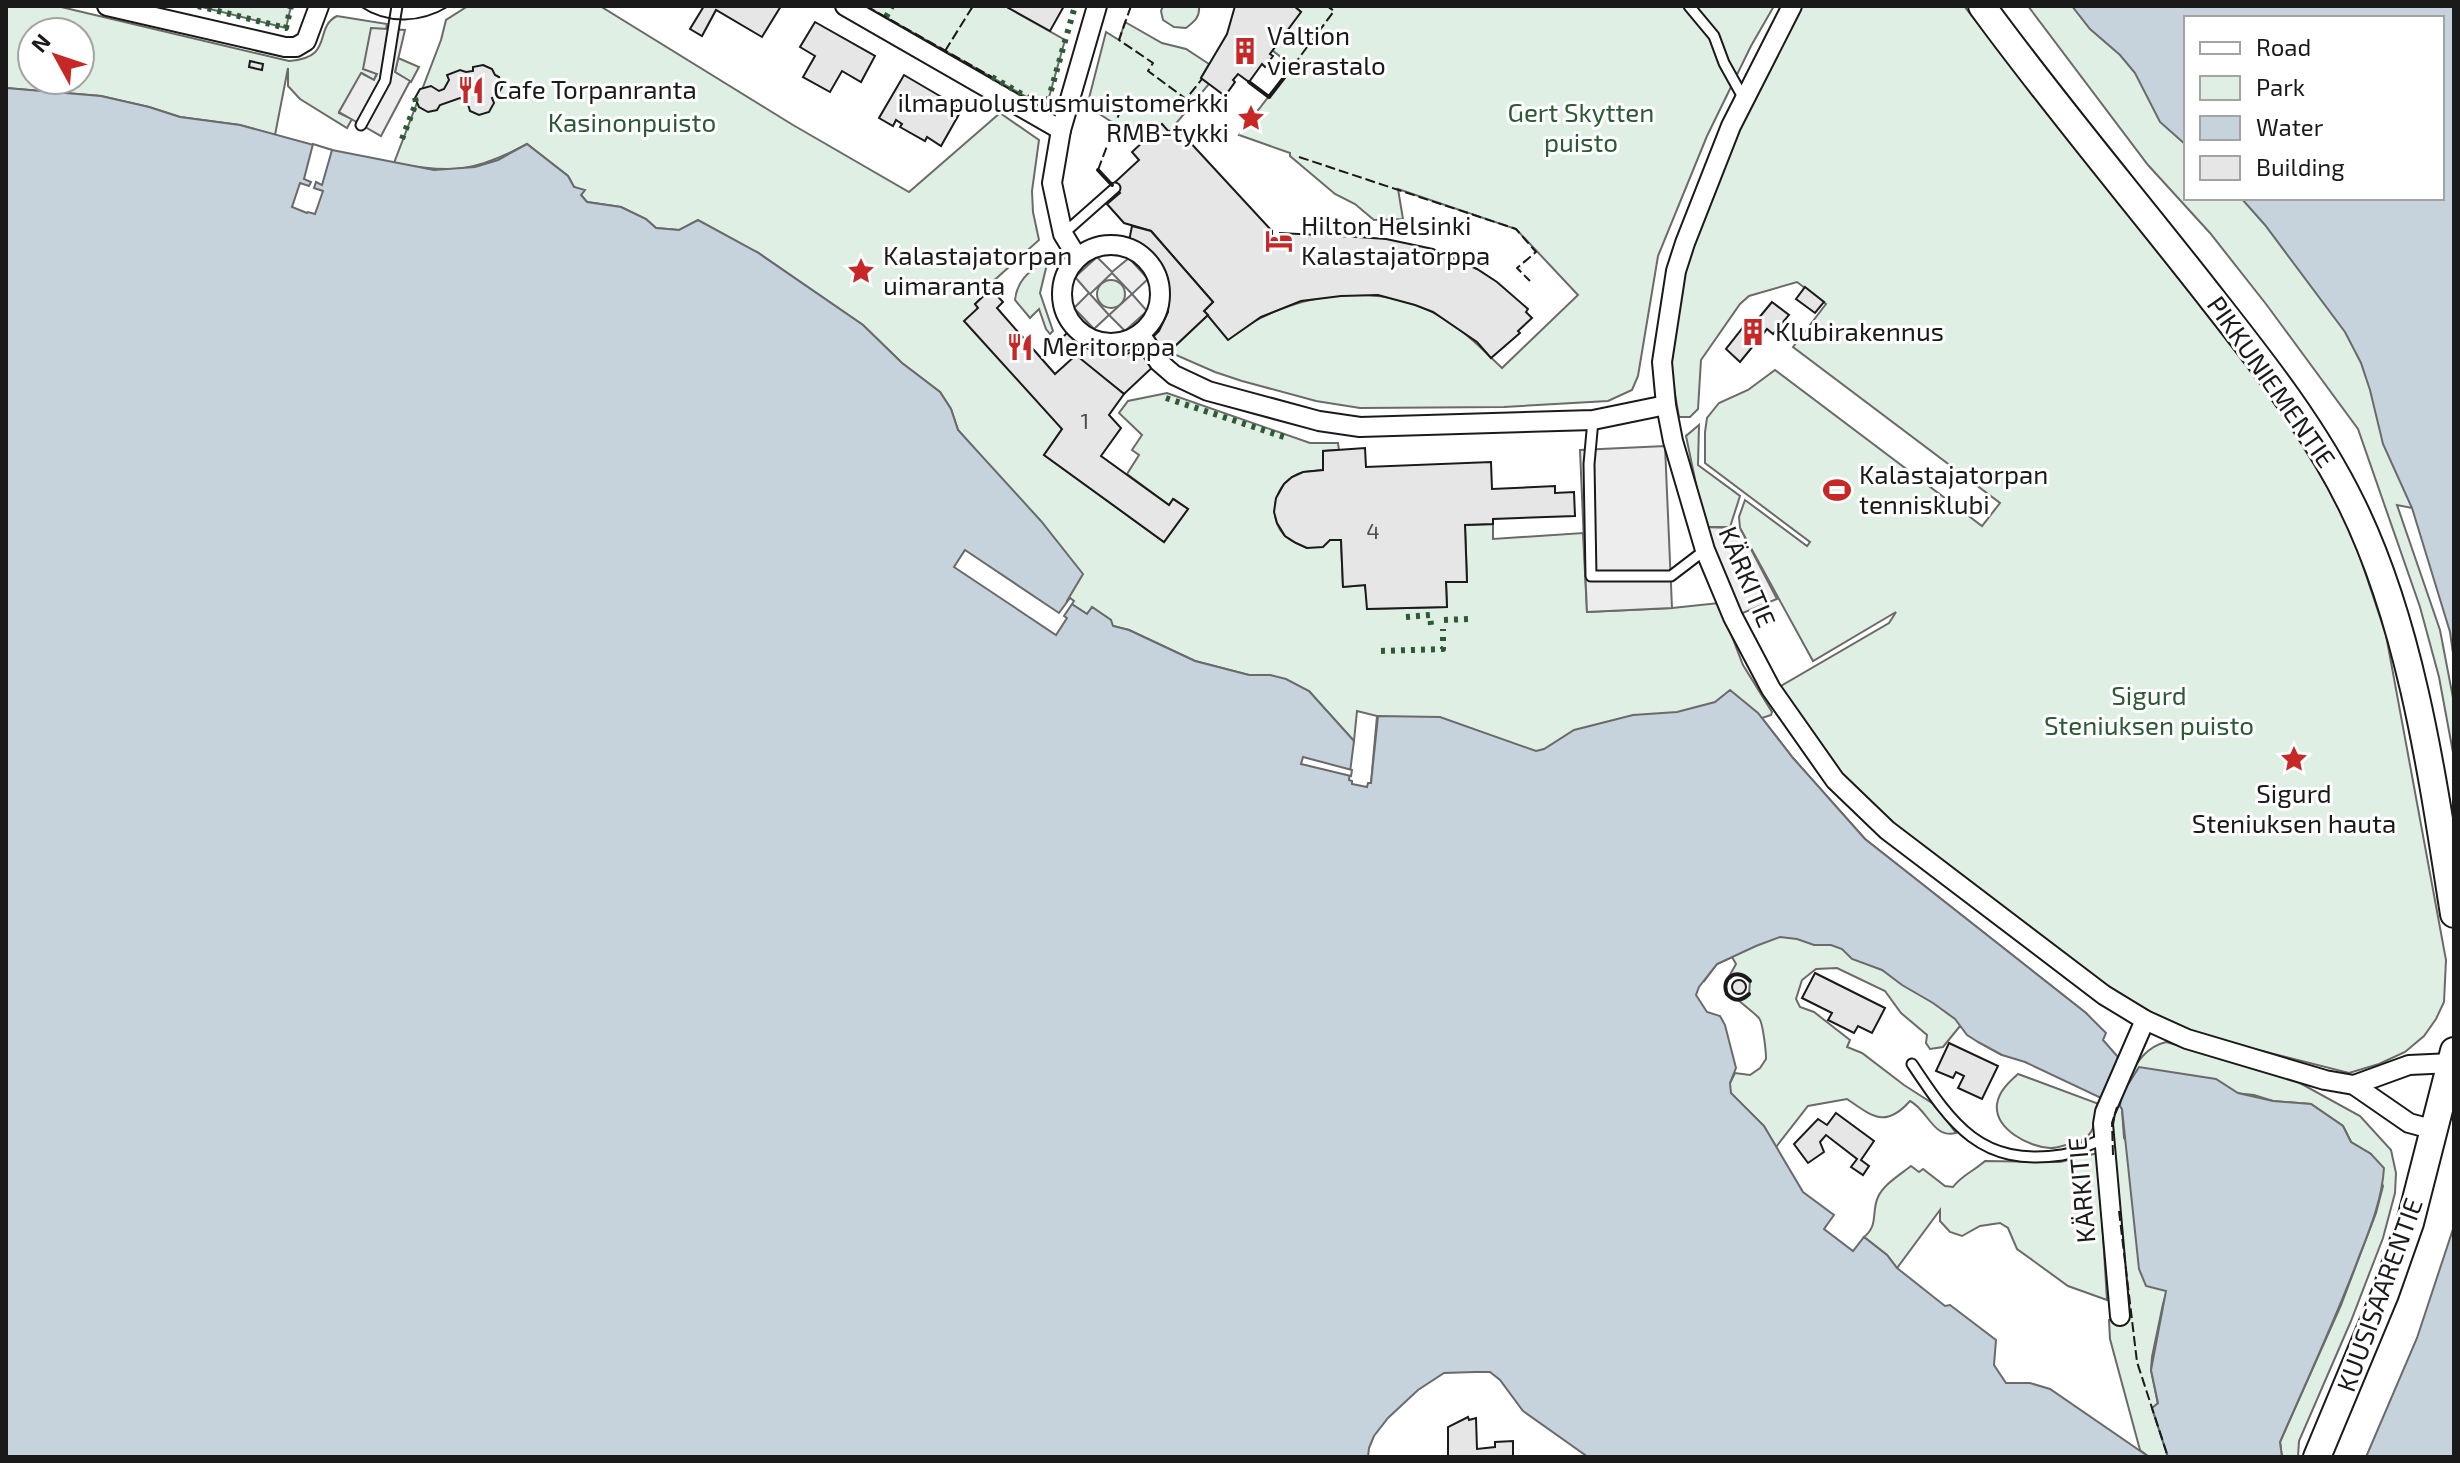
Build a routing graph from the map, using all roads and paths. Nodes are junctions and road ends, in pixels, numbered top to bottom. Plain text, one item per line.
1 (107, 6) edge
2 (319, 6) edge
3 (397, 6) edge
4 (845, 6) edge
5 (1097, 6) edge
6 (1689, 6) edge
7 (1792, 6) edge
8 (1982, 6) edge
9 (1744, 99) junction
10 (361, 125) dead end
11 (1061, 130) junction
12 (1115, 188) dead end
13 (1063, 234) junction
14 (1077, 257) junction
15 (1140, 334) junction
16 (1666, 405) junction
17 (1593, 420) junction
18 (1705, 550) junction
19 (2454, 914) edge
20 (2145, 1020) junction
21 (2453, 1057) edge
22 (1912, 1064) dead end
23 (2354, 1085) junction
24 (2435, 1130) junction
25 (2103, 1139) junction
26 (2120, 1316) dead end
27 (2317, 1457) edge

1 - 2 street
3 - 10 lane
4 - 11 street
5 - 11 street
6 - 9 lane
7 - 9 street, KÄRKITIE
8 - 19 main road, PIKKUNIEMENTIE
9 - 16 street, KÄRKITIE
11 - 13 street
12 - 13 lane
13 - 14 street
14 - 15 street
14 - 15 street
15 - 17 street
16 - 17 street
16 - 18 street, KÄRKITIE
17 - 18 lane
18 - 20 street, KÄRKITIE
20 - 23 street, KÄRKITIE
20 - 25 street, KÄRKITIE
21 - 23 street
21 - 24 main road
22 - 25 lane
23 - 24 street, KÄRKITIE
24 - 27 main road, KUUSISAARENTIE
25 - 26 street, KÄRKITIE

